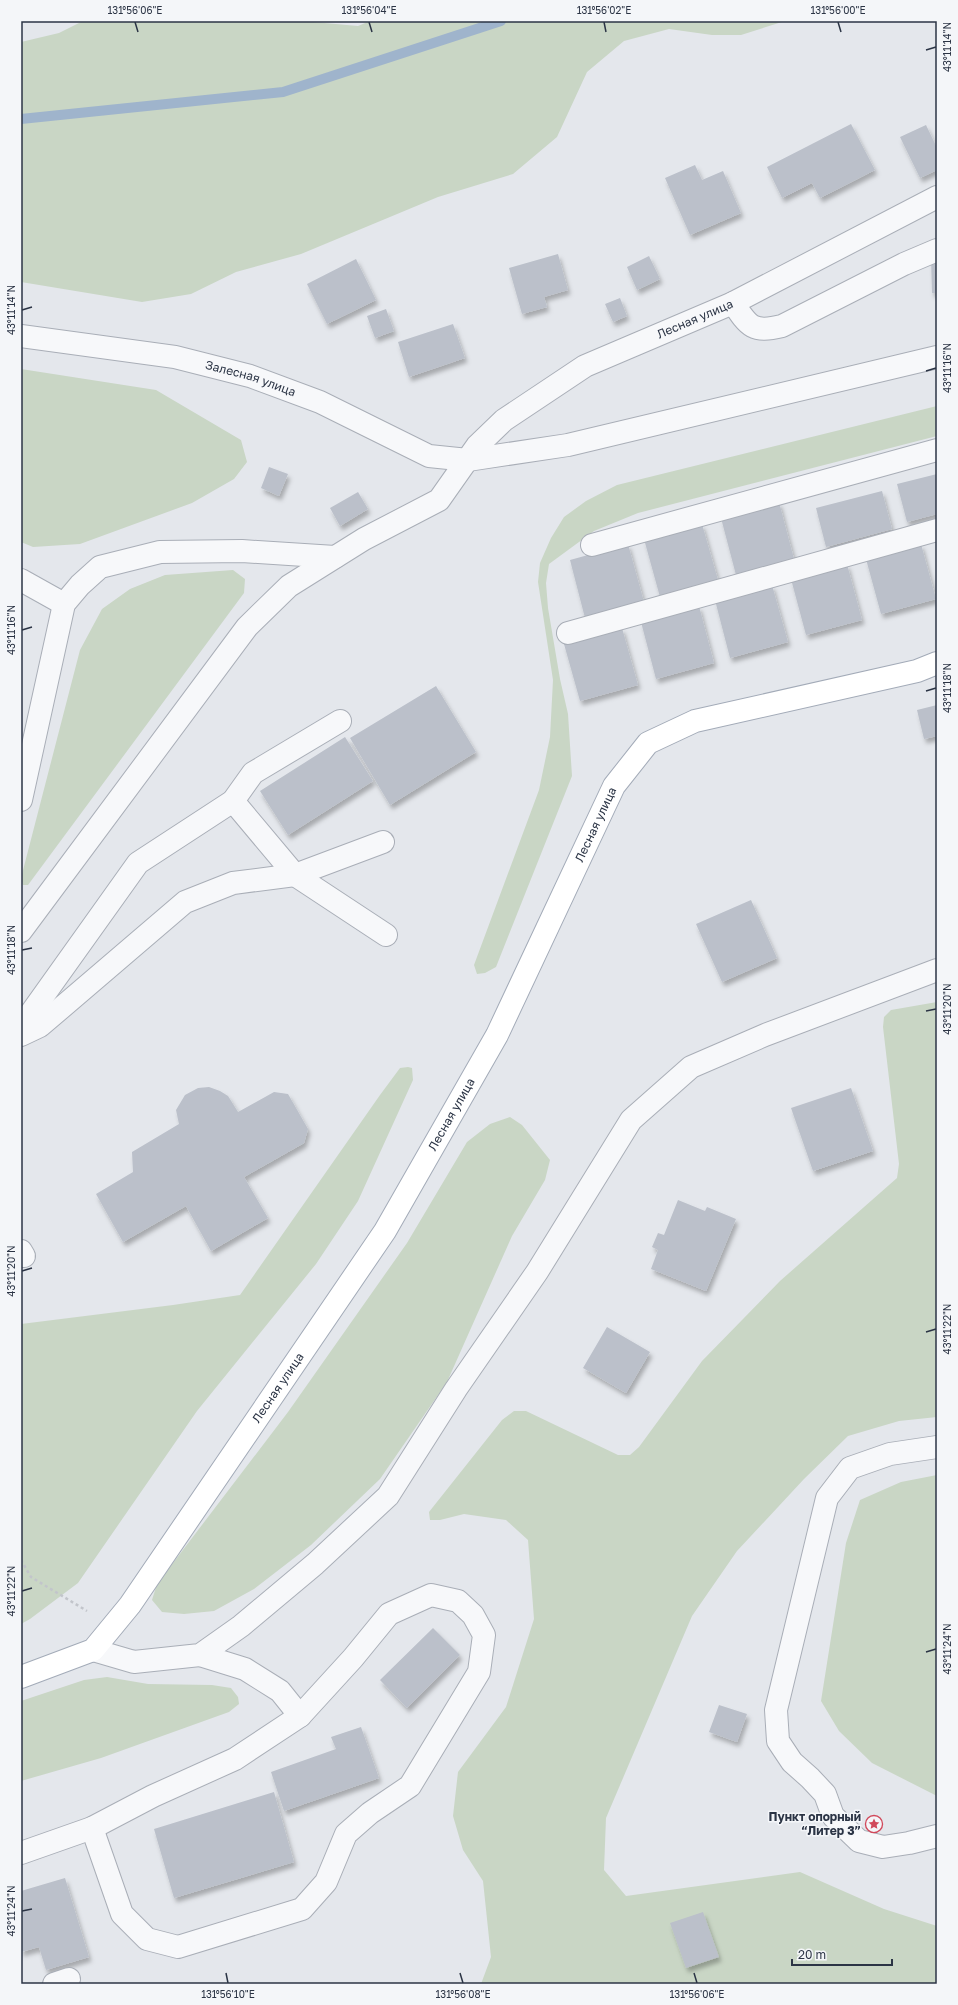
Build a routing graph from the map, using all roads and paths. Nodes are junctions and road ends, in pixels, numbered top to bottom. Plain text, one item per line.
1 (937, 197) edge
2 (937, 250) edge
3 (733, 303) junction
4 (21, 336) edge
5 (937, 357) edge
6 (937, 450) edge
7 (468, 460) junction
8 (937, 530) edge
9 (592, 545) dead end
10 (335, 557) junction
11 (21, 580) edge
12 (64, 604) junction
13 (568, 633) dead end
14 (937, 663) edge
15 (340, 721) dead end
16 (21, 800) edge
17 (233, 801) junction
18 (383, 842) dead end
19 (294, 875) junction
20 (21, 931) edge
21 (386, 935) dead end
22 (937, 970) edge
23 (21, 1027) edge
24 (21, 1035) edge
25 (937, 1447) edge
26 (21, 1560) edge
27 (113, 1626) junction
28 (93, 1650) junction
29 (200, 1655) junction
30 (21, 1677) edge
31 (300, 1716) junction
32 (92, 1828) junction
33 (937, 1836) edge
34 (21, 1853) edge

1 - 3 street, Лесная улица
2 - 3 street
3 - 7 street, Лесная улица
4 - 7 street, Залесная улица
5 - 7 street, Залесная улица
6 - 9 street
7 - 10 street, Лесная улица
8 - 13 street
10 - 12 street
10 - 20 street, Лесная улица
11 - 12 street
12 - 16 street
14 - 27 main road, Лесная улица
15 - 17 street
17 - 19 street
17 - 23 street
18 - 19 street
19 - 21 street
19 - 24 street
22 - 29 street
25 - 33 street
26 - 27 path
27 - 28 main road, Лесная улица
28 - 29 street
28 - 30 main road, Лесная улица
29 - 31 street
31 - 32 street
31 - 32 street
32 - 34 street

